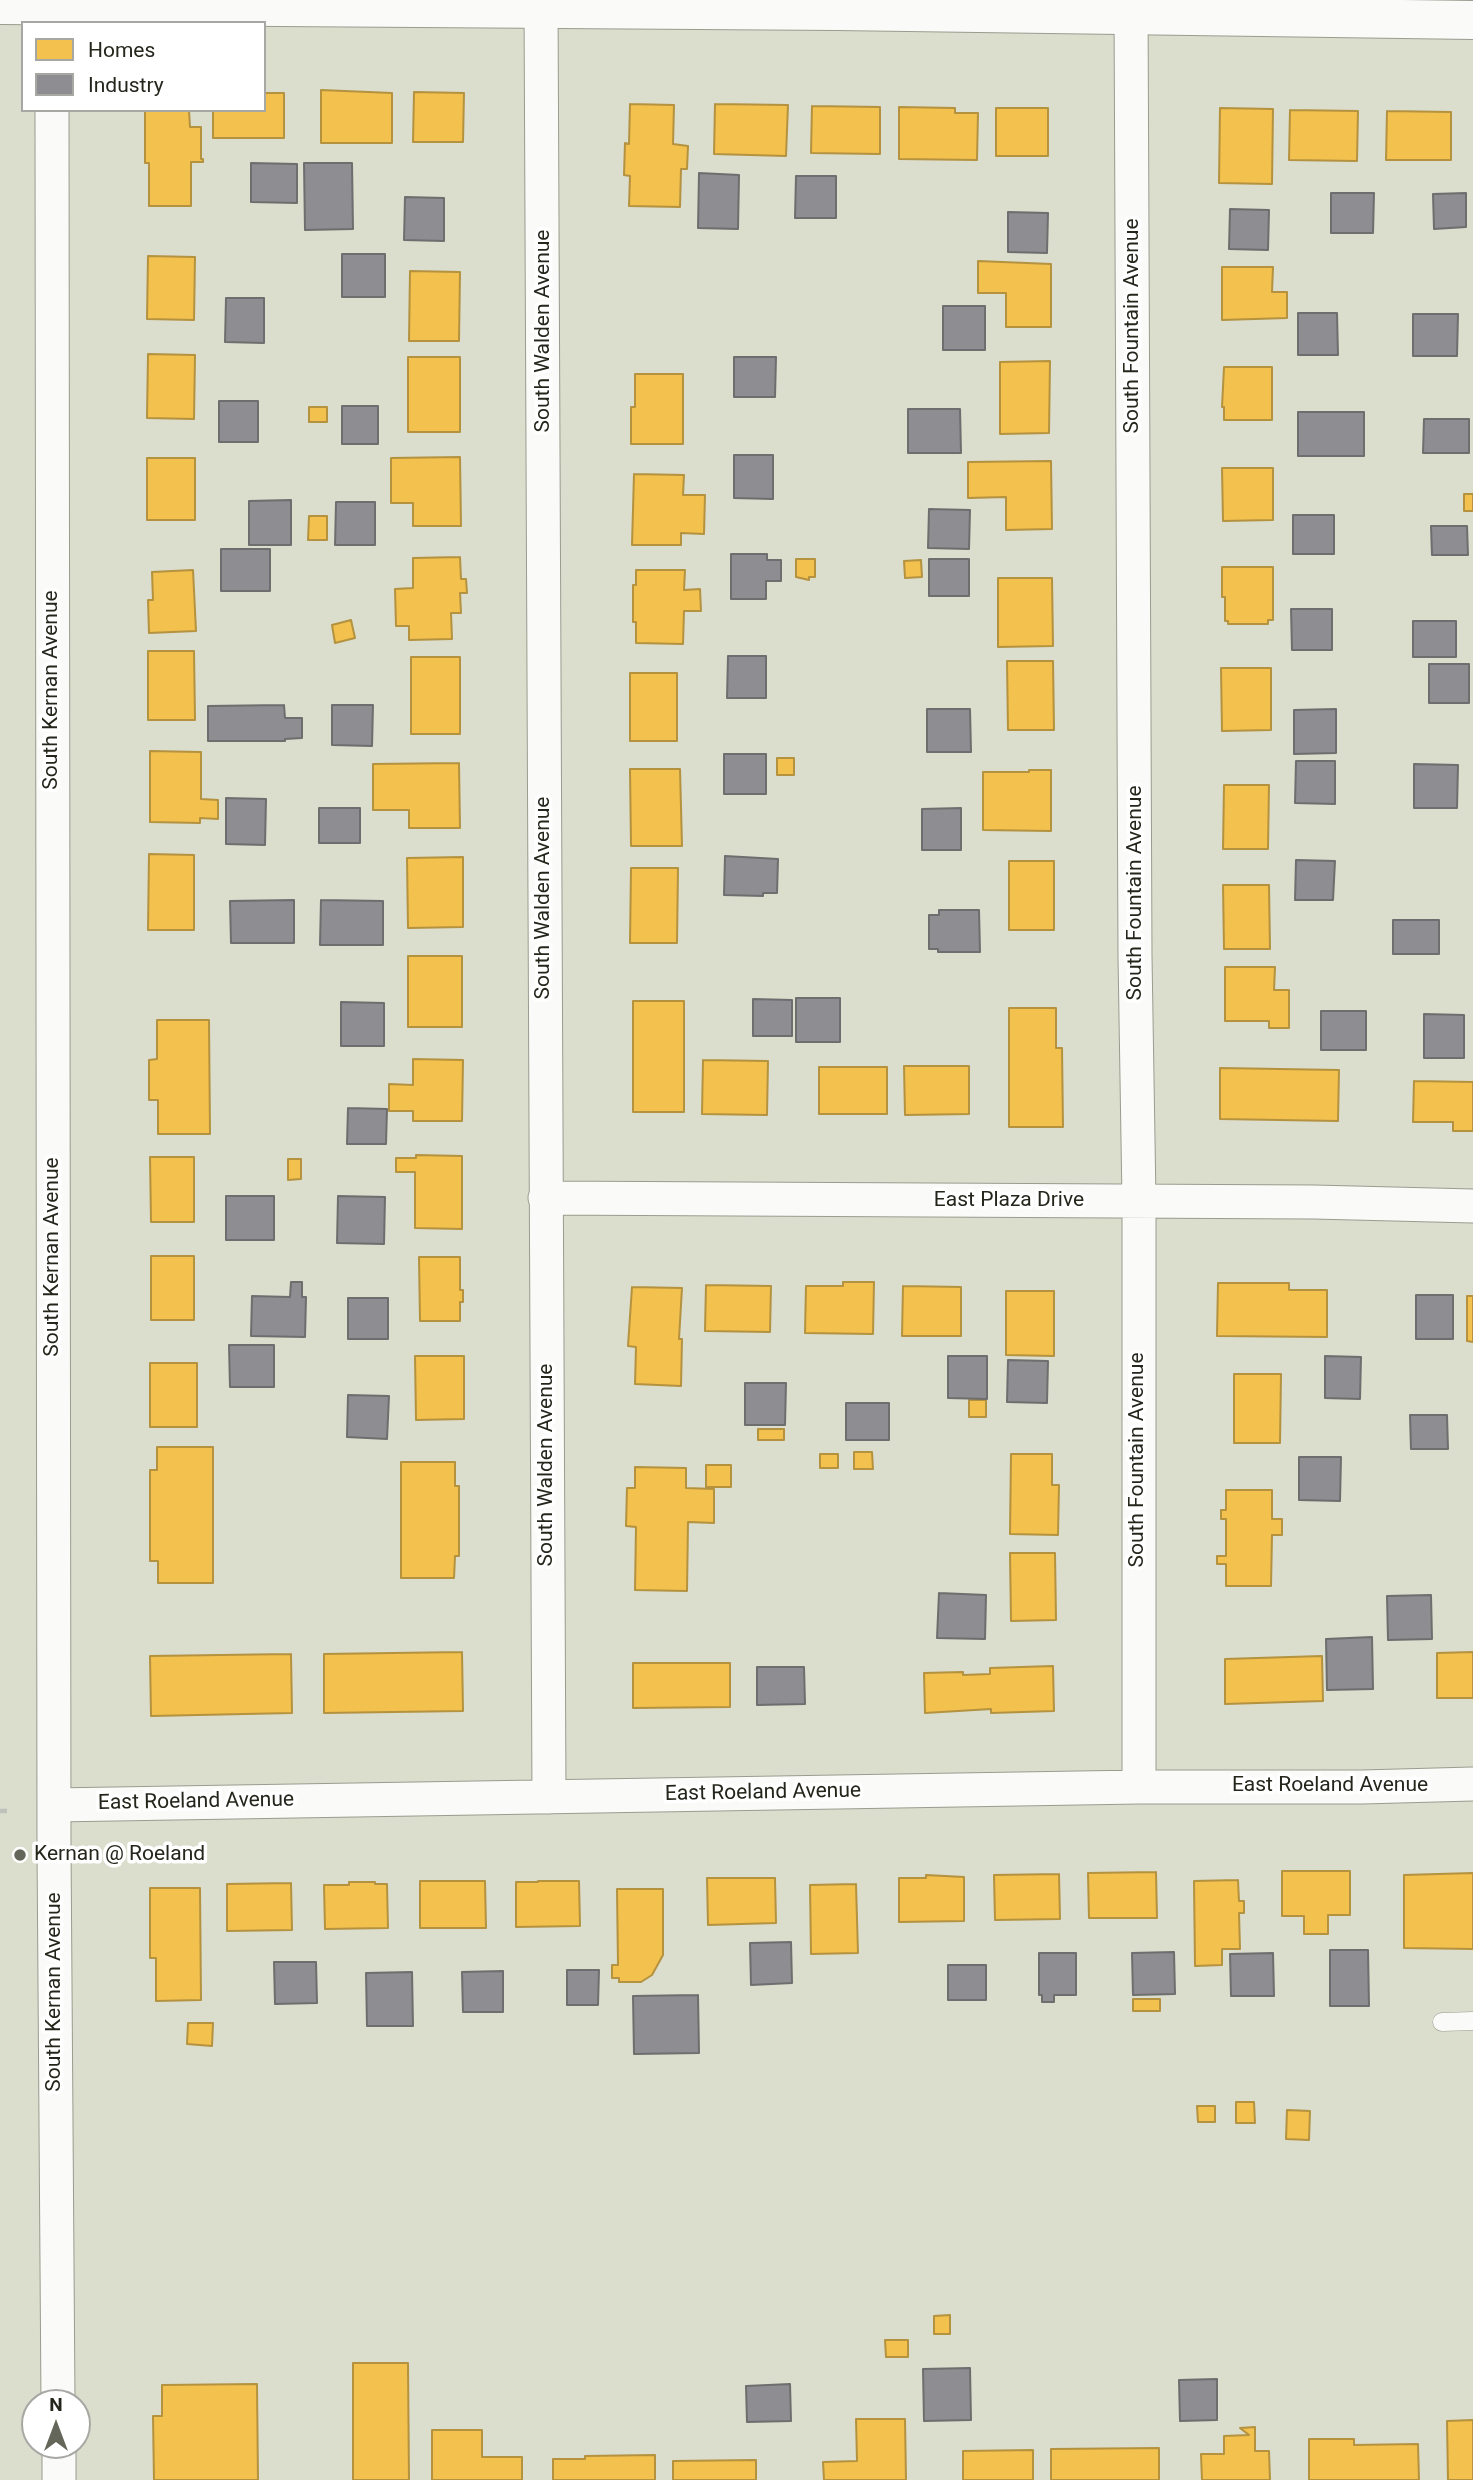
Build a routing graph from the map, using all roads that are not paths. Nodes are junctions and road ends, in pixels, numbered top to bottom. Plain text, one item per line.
1 (541, 4) edge
2 (0, 5) edge
3 (837, 5) edge
4 (1131, 8) edge
5 (52, 9) edge
6 (1473, 20) edge
7 (52, 112) edge
8 (545, 1198) junction
9 (1139, 1201) junction
10 (1473, 1206) edge
11 (1473, 1784) edge
12 (1139, 1787) junction
13 (549, 1797) junction
14 (54, 1805) junction
15 (1473, 2021) edge
16 (1442, 2022) dead end
17 (58, 2389) edge
18 (59, 2459) edge
19 (59, 2480) edge

1 - 3 street
1 - 5 street
1 - 8 street, South Walden Avenue
2 - 5 street
3 - 4 street
4 - 6 street
4 - 9 street, South Fountain Avenue
7 - 14 street, South Kernan Avenue
8 - 9 street, East Plaza Drive
8 - 13 street, South Walden Avenue
9 - 10 street, East Plaza Drive
9 - 12 street, South Fountain Avenue
11 - 12 street, East Roeland Avenue
12 - 13 street, East Roeland Avenue
13 - 14 street, East Roeland Avenue
14 - 17 street, South Kernan Avenue
15 - 16 lane
18 - 19 street

